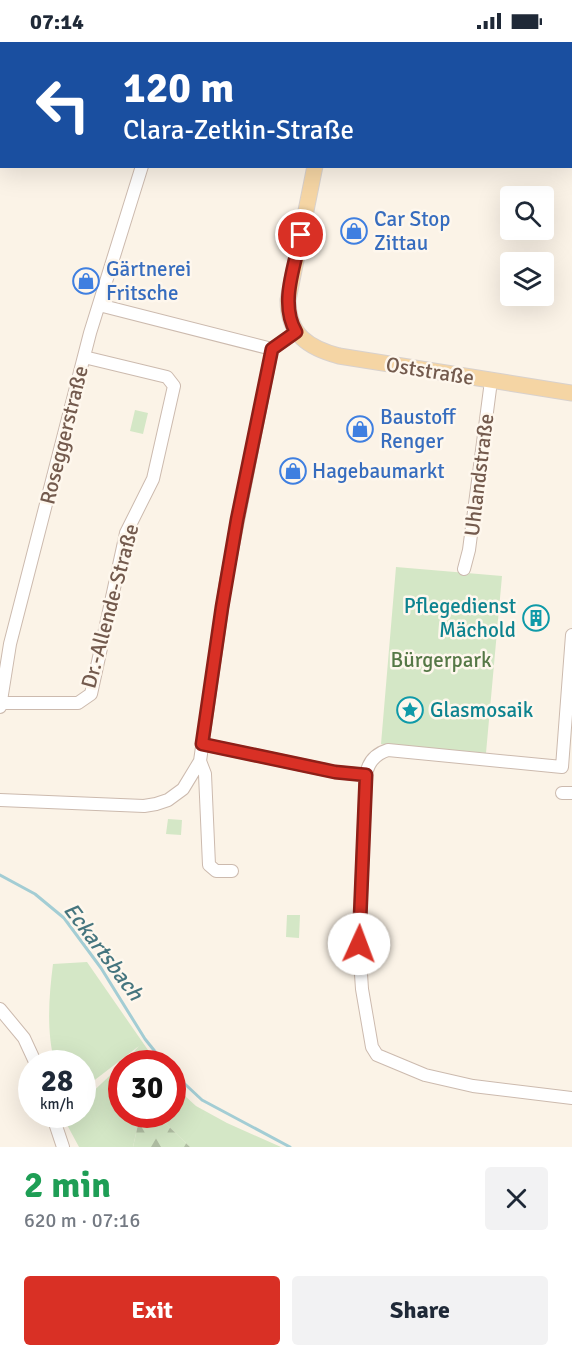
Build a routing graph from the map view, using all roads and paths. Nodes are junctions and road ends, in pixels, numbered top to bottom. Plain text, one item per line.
1 (141, 168) edge
2 (315, 168) edge
3 (99, 305) junction
4 (296, 332) junction
5 (272, 349) junction
6 (84, 357) junction
7 (491, 381) junction
8 (572, 393) edge
9 (464, 569) dead end
10 (572, 635) edge
11 (0, 705) edge
12 (202, 744) junction
13 (200, 761) junction
14 (366, 775) junction
15 (0, 800) edge
16 (232, 871) dead end
17 (0, 1009) edge
18 (30, 1050) edge
19 (572, 1098) edge
20 (57, 1128) edge
21 (63, 1147) edge

1 - 3 street, Roseggerstraße
2 - 4 main road
3 - 5 street
3 - 6 street, Roseggerstraße
4 - 5 street
4 - 7 main road, Oststraße
5 - 12 street
6 - 11 street, Roseggerstraße
6 - 11 street, Dr.-Allende-Straße
7 - 8 main road, Oststraße
7 - 9 street, Uhlandstraße
10 - 14 street
12 - 13 street
12 - 14 street
13 - 15 street
13 - 16 street
14 - 19 street
17 - 18 street
20 - 21 street

